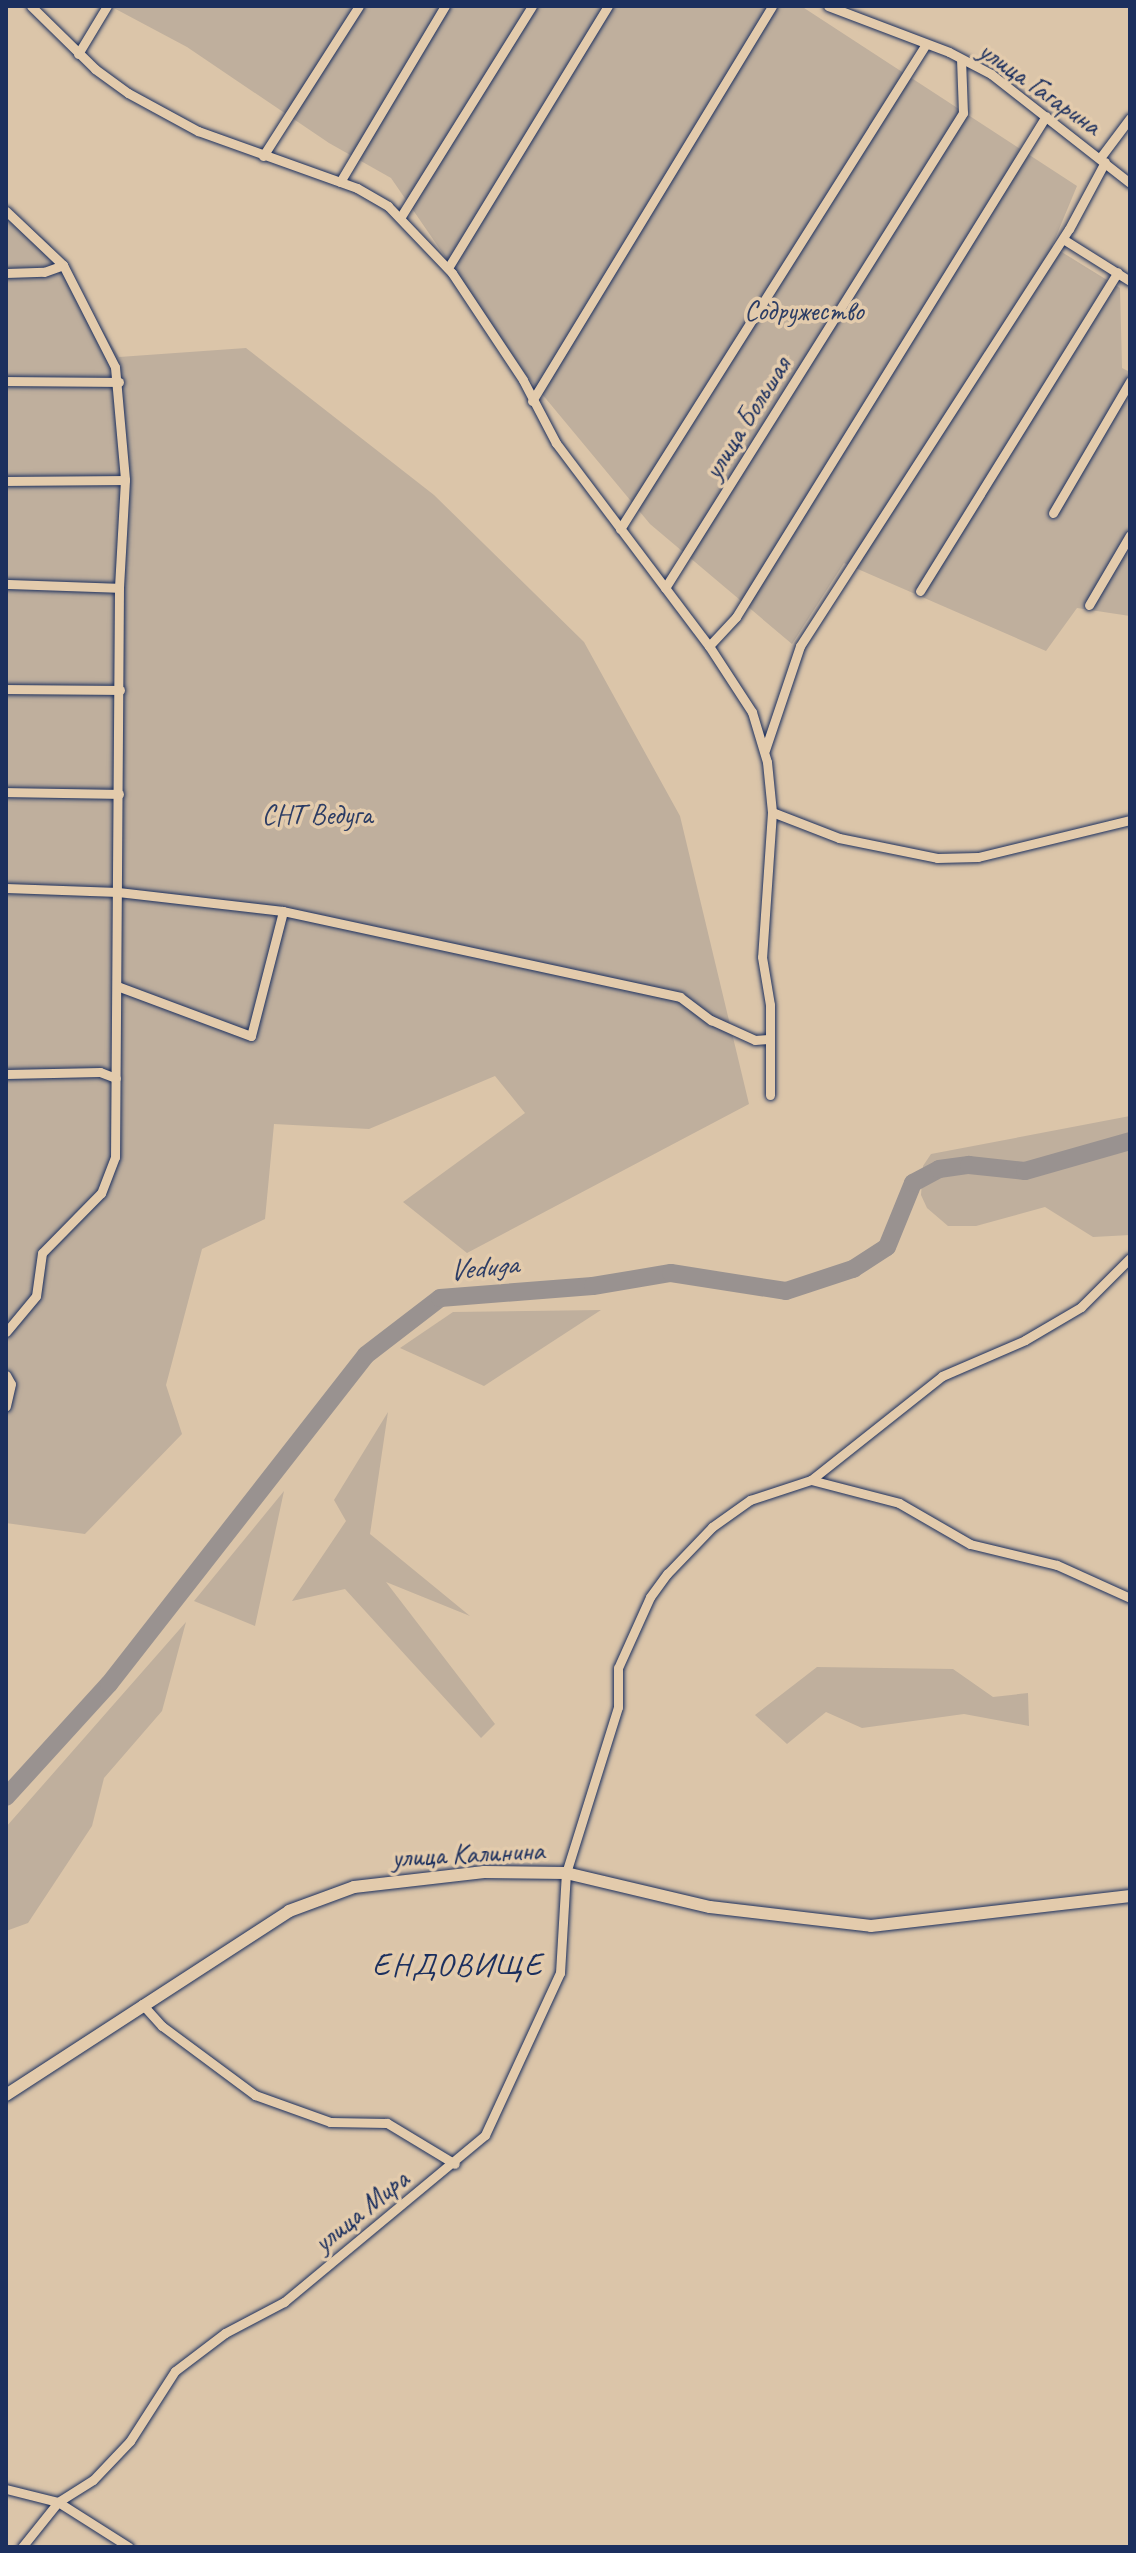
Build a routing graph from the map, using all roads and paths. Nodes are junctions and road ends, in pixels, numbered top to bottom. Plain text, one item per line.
1 (31, 6) edge
2 (107, 6) edge
3 (359, 6) edge
4 (445, 6) edge
5 (532, 6) edge
6 (608, 6) edge
7 (772, 6) edge
8 (828, 6) edge
9 (926, 44) junction
10 (78, 54) junction
11 (961, 59) junction
12 (1046, 116) junction
13 (1130, 118) edge
14 (263, 156) junction
15 (1102, 160) junction
16 (340, 182) junction
17 (1130, 183) edge
18 (6, 211) edge
19 (400, 218) junction
20 (1063, 239) junction
21 (63, 265) junction
22 (448, 268) junction
23 (1118, 272) junction
24 (6, 273) edge
25 (1130, 281) edge
26 (1130, 380) edge
27 (6, 381) edge
28 (119, 382) junction
29 (532, 401) junction
30 (125, 480) junction
31 (6, 481) edge
32 (1053, 513) dead end
33 (620, 529) junction
34 (1130, 535) edge
35 (6, 584) edge
36 (119, 588) junction
37 (665, 588) junction
38 (920, 591) dead end
39 (1089, 605) dead end
40 (709, 646) junction
41 (6, 689) edge
42 (120, 690) junction
43 (765, 754) junction
44 (6, 792) edge
45 (119, 794) junction
46 (772, 812) junction
47 (1130, 820) edge
48 (6, 888) edge
49 (118, 892) junction
50 (283, 911) junction
51 (117, 986) junction
52 (768, 1039) junction
53 (6, 1074) edge
54 (116, 1078) junction
55 (770, 1095) dead end
56 (1130, 1258) edge
57 (6, 1332) edge
58 (6, 1375) edge
59 (6, 1406) edge
60 (811, 1480) junction
61 (1130, 1598) edge
62 (566, 1873) junction
63 (1130, 1896) edge
64 (142, 2004) junction
65 (6, 2095) edge
66 (455, 2164) junction
67 (6, 2489) edge
68 (58, 2502) junction
69 (22, 2547) edge
70 (129, 2547) edge

1 - 10 street
2 - 10 street
3 - 14 street
4 - 16 street
5 - 19 street
6 - 22 street
7 - 29 street
8 - 9 street, улица Гагарина
9 - 11 street, улица Гагарина
9 - 33 street
10 - 14 street
11 - 12 street, улица Гагарина
11 - 37 street, улица Большая
12 - 15 street, улица Гагарина
12 - 40 street
13 - 15 street
14 - 16 street
15 - 17 street, улица Гагарина
15 - 20 street
16 - 19 street
18 - 21 street
19 - 22 street
20 - 23 street
20 - 43 street
21 - 24 street
21 - 28 street
22 - 29 street
23 - 25 street
23 - 38 street
26 - 32 street
27 - 28 street
28 - 30 street
29 - 33 street
30 - 31 street
30 - 36 street
33 - 37 street
34 - 39 street
35 - 36 street
36 - 42 street
37 - 40 street
40 - 43 street
41 - 42 street
42 - 45 street
43 - 46 street
44 - 45 street
45 - 49 street
46 - 47 street
46 - 52 street
48 - 49 street
49 - 50 street
49 - 51 street
50 - 51 street
50 - 52 street
51 - 54 street
52 - 55 street
53 - 54 street
54 - 57 street
56 - 60 street
58 - 59 street
60 - 61 street
60 - 62 street, улица Мира
62 - 63 street, улица Калинина
62 - 64 street, улица Калинина
62 - 66 street, улица Мира
64 - 65 street, улица Калинина
64 - 66 street
66 - 68 street, улица Мира
67 - 68 street
68 - 69 street, улица Мира
68 - 70 street

